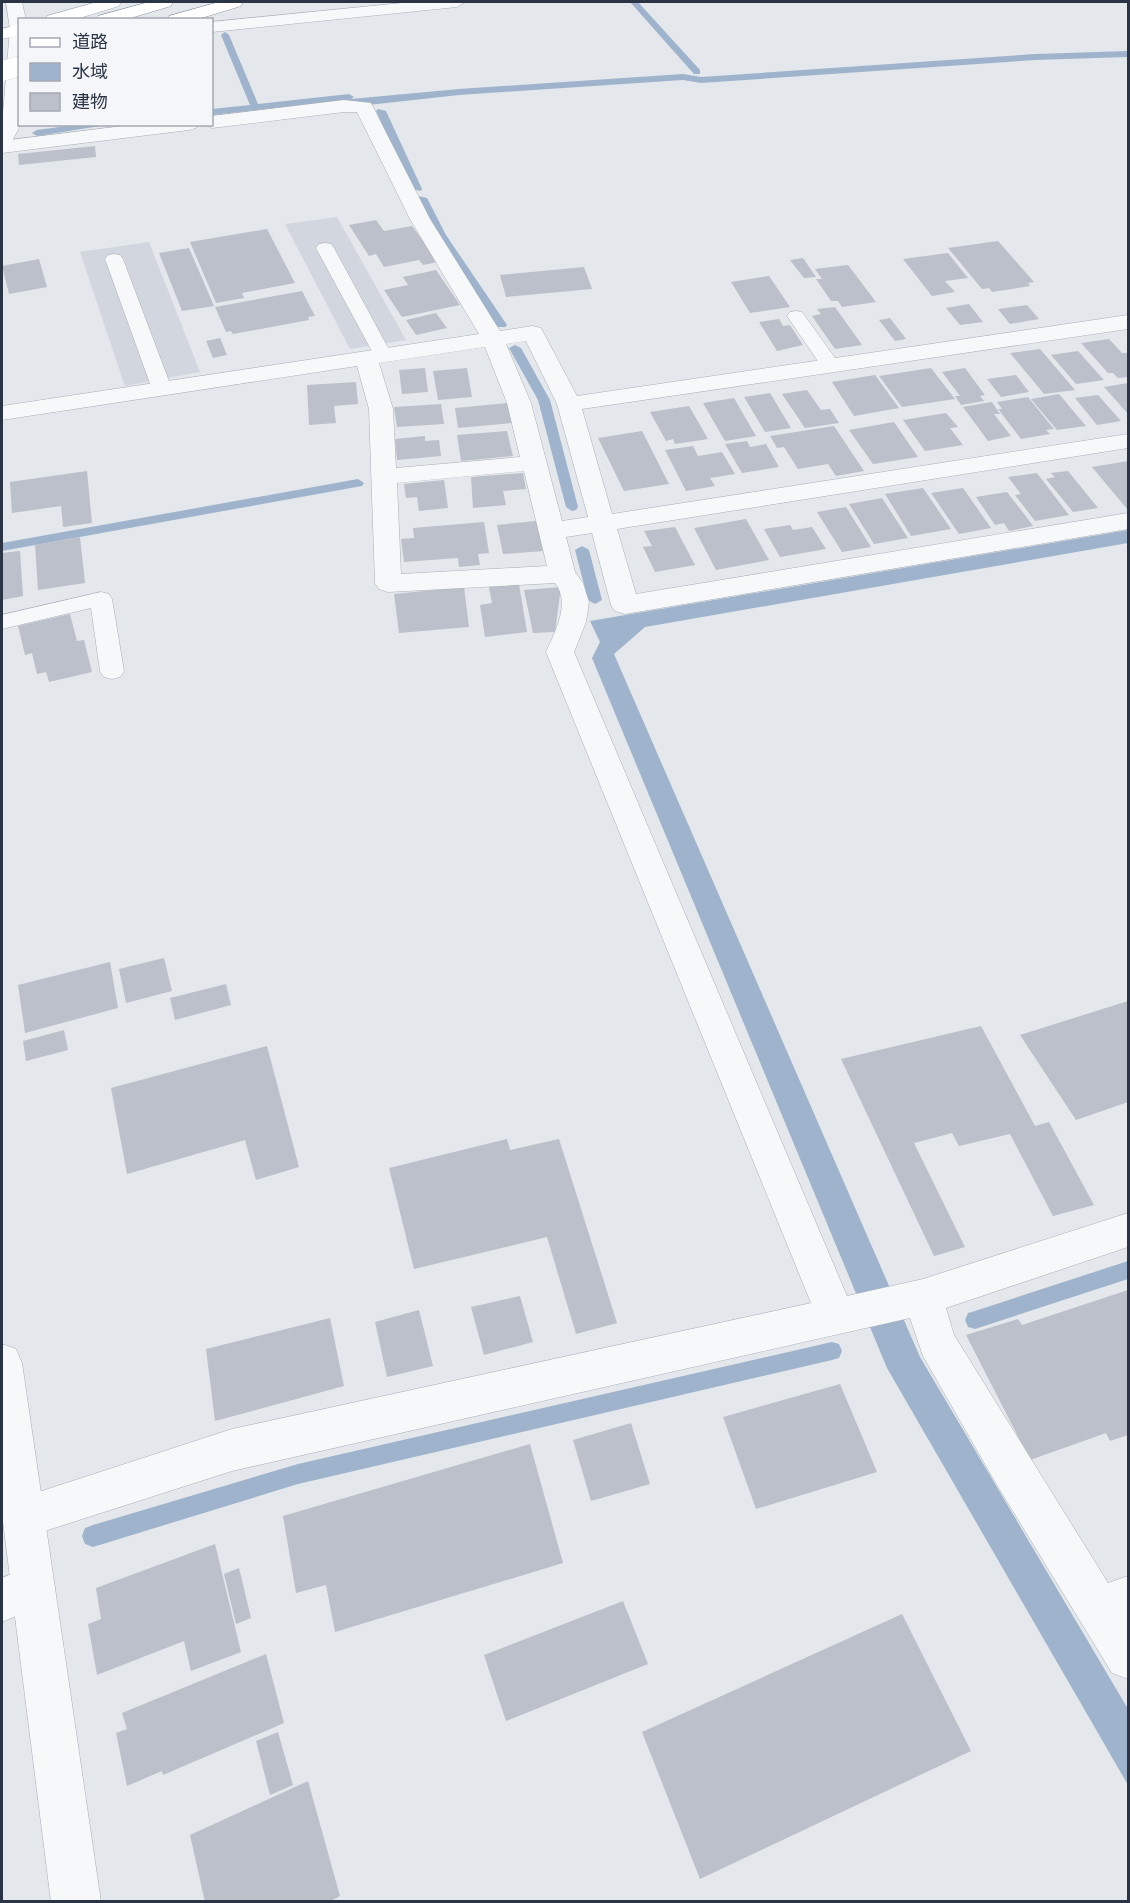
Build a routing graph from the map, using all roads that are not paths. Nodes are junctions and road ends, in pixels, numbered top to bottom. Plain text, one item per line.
1 (14, 2) edge
2 (113, 2) edge
3 (165, 2) edge
4 (235, 2) edge
5 (457, 2) edge
6 (59, 18) edge
7 (111, 18) edge
8 (182, 18) edge
9 (18, 24) edge
10 (213, 27) edge
11 (18, 29) edge
12 (2, 34) edge
13 (18, 36) edge
14 (18, 46) edge
15 (2, 50) edge
16 (12, 81) edge
17 (213, 122) edge
18 (171, 126) edge
19 (2, 145) edge
20 (325, 248) dead end
21 (114, 259) dead end
22 (796, 316) dead end
23 (1128, 322) edge
24 (493, 339) junction
25 (375, 357) junction
26 (831, 366) junction
27 (162, 389) junction
28 (569, 404) junction
29 (2, 414) edge
30 (1128, 441) edge
31 (534, 462) junction
32 (383, 477) junction
33 (1128, 521) edge
34 (602, 523) junction
35 (551, 531) junction
36 (562, 574) junction
37 (625, 605) junction
38 (576, 615) junction
39 (2, 622) edge
40 (112, 671) dead end
41 (1128, 1230) edge
42 (922, 1297) junction
43 (836, 1316) junction
44 (2, 1363) edge
45 (24, 1517) junction
46 (17, 1594) edge
47 (1113, 1603) edge
48 (1128, 1657) edge
49 (76, 1902) edge

1 - 9 street
2 - 6 main road
3 - 7 main road
4 - 8 main road
5 - 10 street
11 - 12 main road
13 - 16 street
14 - 15 main road
16 - 19 street
17 - 24 street
18 - 19 street
20 - 25 lane
21 - 27 lane
22 - 26 lane
23 - 26 street
24 - 25 street
24 - 28 street
24 - 31 street
25 - 27 street
25 - 32 street
26 - 28 street
27 - 29 street
28 - 34 street
30 - 34 street
31 - 32 street
31 - 35 street
32 - 36 street
33 - 37 street
34 - 35 street
34 - 37 street
35 - 36 street
36 - 38 street
37 - 38 street
38 - 43 street
39 - 40 lane
41 - 42 street
42 - 43 street
42 - 47 street
43 - 45 street
44 - 45 street
45 - 46 street
46 - 49 street
47 - 48 street

